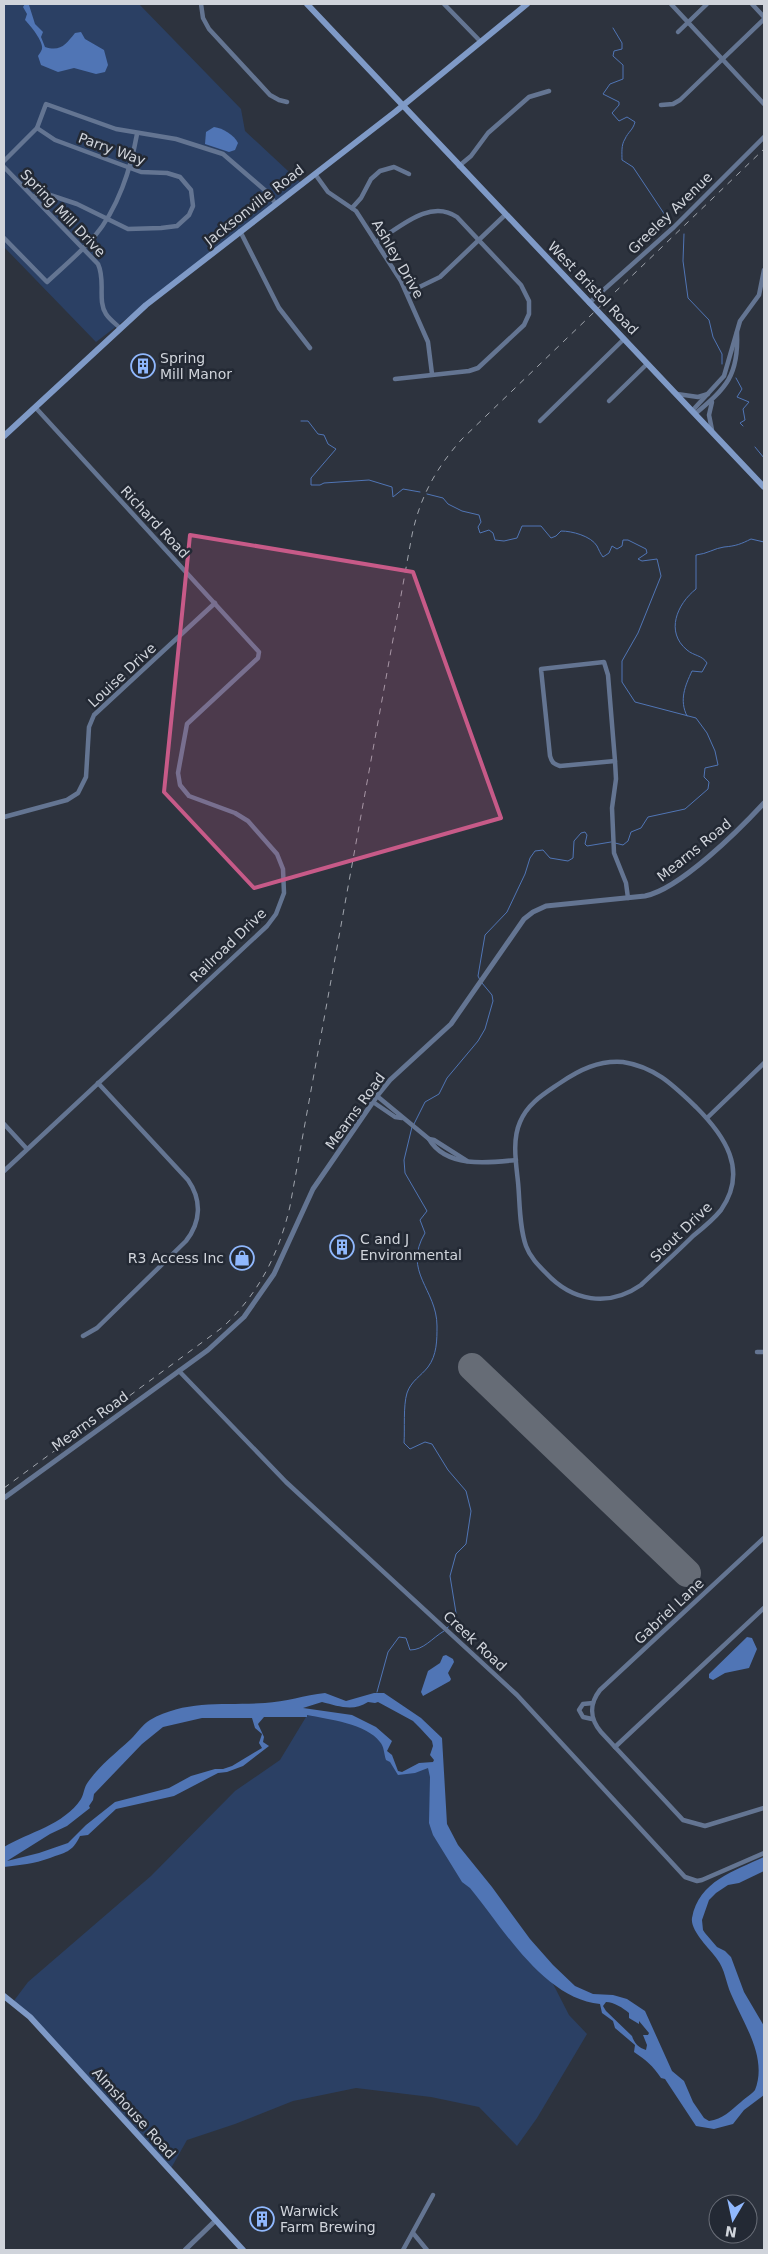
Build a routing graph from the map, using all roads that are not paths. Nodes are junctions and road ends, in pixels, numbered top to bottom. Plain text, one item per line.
1 (201, 4) edge
2 (307, 4) edge
3 (444, 4) edge
4 (527, 4) edge
5 (671, 4) edge
6 (707, 4) edge
7 (752, 4) edge
8 (764, 18) edge
9 (688, 22) junction
10 (678, 32) dead end
11 (481, 42) junction
12 (722, 59) junction
13 (549, 91) dead end
14 (287, 102) dead end
15 (764, 104) edge
16 (661, 105) dead end
17 (403, 106) junction
18 (37, 128) junction
19 (137, 134) junction
20 (764, 136) edge
21 (4, 161) edge
22 (459, 166) junction
23 (4, 167) edge
24 (128, 167) junction
25 (315, 174) junction
26 (409, 174) dead end
27 (33, 198) junction
28 (276, 204) junction
29 (352, 208) junction
30 (505, 215) junction
31 (106, 219) junction
32 (240, 232) junction
33 (4, 238) edge
34 (478, 240) junction
35 (376, 242) junction
36 (82, 248) junction
37 (764, 270) edge
38 (407, 293) junction
39 (589, 302) junction
40 (120, 328) junction
41 (737, 331) junction
42 (624, 339) junction
43 (310, 348) dead end
44 (647, 364) junction
45 (432, 374) junction
46 (395, 379) dead end
47 (712, 392) junction
48 (676, 394) junction
49 (714, 398) junction
50 (609, 401) dead end
51 (35, 406) junction
52 (693, 413) junction
53 (540, 421) dead end
54 (714, 434) junction
55 (4, 436) edge
56 (764, 488) edge
57 (215, 603) junction
58 (259, 652) joint
59 (615, 761) junction
60 (764, 803) edge
61 (4, 817) edge
62 (628, 898) junction
63 (764, 1064) edge
64 (98, 1084) junction
65 (377, 1096) junction
66 (373, 1102) junction
67 (402, 1118) junction
68 (706, 1118) junction
69 (4, 1124) edge
70 (27, 1149) junction
71 (516, 1160) junction
72 (4, 1170) edge
73 (83, 1336) dead end
74 (757, 1352) dead end
75 (764, 1352) edge
76 (179, 1371) junction
77 (4, 1498) edge
78 (764, 1538) edge
79 (764, 1608) edge
80 (593, 1703) junction
81 (592, 1719) junction
82 (615, 1747) junction
83 (764, 1808) edge
84 (764, 1853) edge
85 (4, 1996) edge
86 (433, 2195) dead end
87 (216, 2220) junction
88 (412, 2233) junction
89 (185, 2250) edge
90 (242, 2250) edge
91 (403, 2250) edge
92 (427, 2250) edge

1 - 14 street
2 - 17 main road, West Bristol Road
3 - 11 street
4 - 11 main road, Jacksonville Road
5 - 9 street
6 - 9 street
7 - 8 street
8 - 12 street
9 - 10 street
9 - 12 street
11 - 17 main road, Jacksonville Road
12 - 15 street
12 - 16 street
13 - 22 street
17 - 22 main road, West Bristol Road
17 - 25 main road, Jacksonville Road
18 - 19 street
18 - 21 street
18 - 24 street, Parry Way
19 - 24 street
19 - 28 street
20 - 39 street, Greeley Avenue
22 - 30 main road, West Bristol Road
23 - 27 street, Spring Mill Drive
24 - 31 street
24 - 31 street, Parry Way
25 - 28 main road, Jacksonville Road
25 - 29 street, Ashley Drive
26 - 29 street
27 - 31 street, Parry Way
27 - 36 street, Spring Mill Drive
28 - 32 main road, Jacksonville Road
29 - 35 street, Ashley Drive
30 - 34 street
30 - 39 main road, West Bristol Road
31 - 36 street
32 - 40 main road, Jacksonville Road
32 - 43 street
33 - 36 street
34 - 35 street
34 - 38 street
34 - 45 street
35 - 38 street, Ashley Drive
36 - 40 street, Spring Mill Drive
37 - 41 street
38 - 45 street, Ashley Drive
39 - 42 main road, West Bristol Road
40 - 51 main road, Jacksonville Road
41 - 47 street
41 - 49 street
42 - 44 main road, West Bristol Road
42 - 53 street
44 - 48 main road, West Bristol Road
44 - 50 street
45 - 46 street
47 - 48 street
47 - 52 street
48 - 52 main road, West Bristol Road
49 - 52 street
49 - 54 street
51 - 55 main road, Jacksonville Road
51 - 57 street, Richard Road
52 - 54 main road, West Bristol Road
54 - 56 main road, West Bristol Road
57 - 58 street, Richard Road
57 - 61 street, Louise Drive
58 - 64 street, Railroad Drive
59 - 59 street
59 - 62 street
60 - 62 street, Mearns Road
62 - 65 street, Mearns Road
63 - 68 street
64 - 70 street, Railroad Drive
64 - 73 street
65 - 66 street, Mearns Road
65 - 67 street
66 - 67 street
66 - 76 street, Mearns Road
67 - 71 street
68 - 71 street, Stout Drive
68 - 71 street, Stout Drive
69 - 70 street
70 - 72 street, Railroad Drive
74 - 75 street
76 - 77 street, Mearns Road
76 - 84 street, Creek Road
78 - 80 street, Gabriel Lane
79 - 82 street
80 - 81 street
80 - 81 street, Gabriel Lane
81 - 82 street, Gabriel Lane
82 - 83 street, Gabriel Lane
85 - 87 main road, Almshouse Road
86 - 88 street
87 - 89 street
87 - 90 main road, Almshouse Road
88 - 91 street
88 - 92 street

